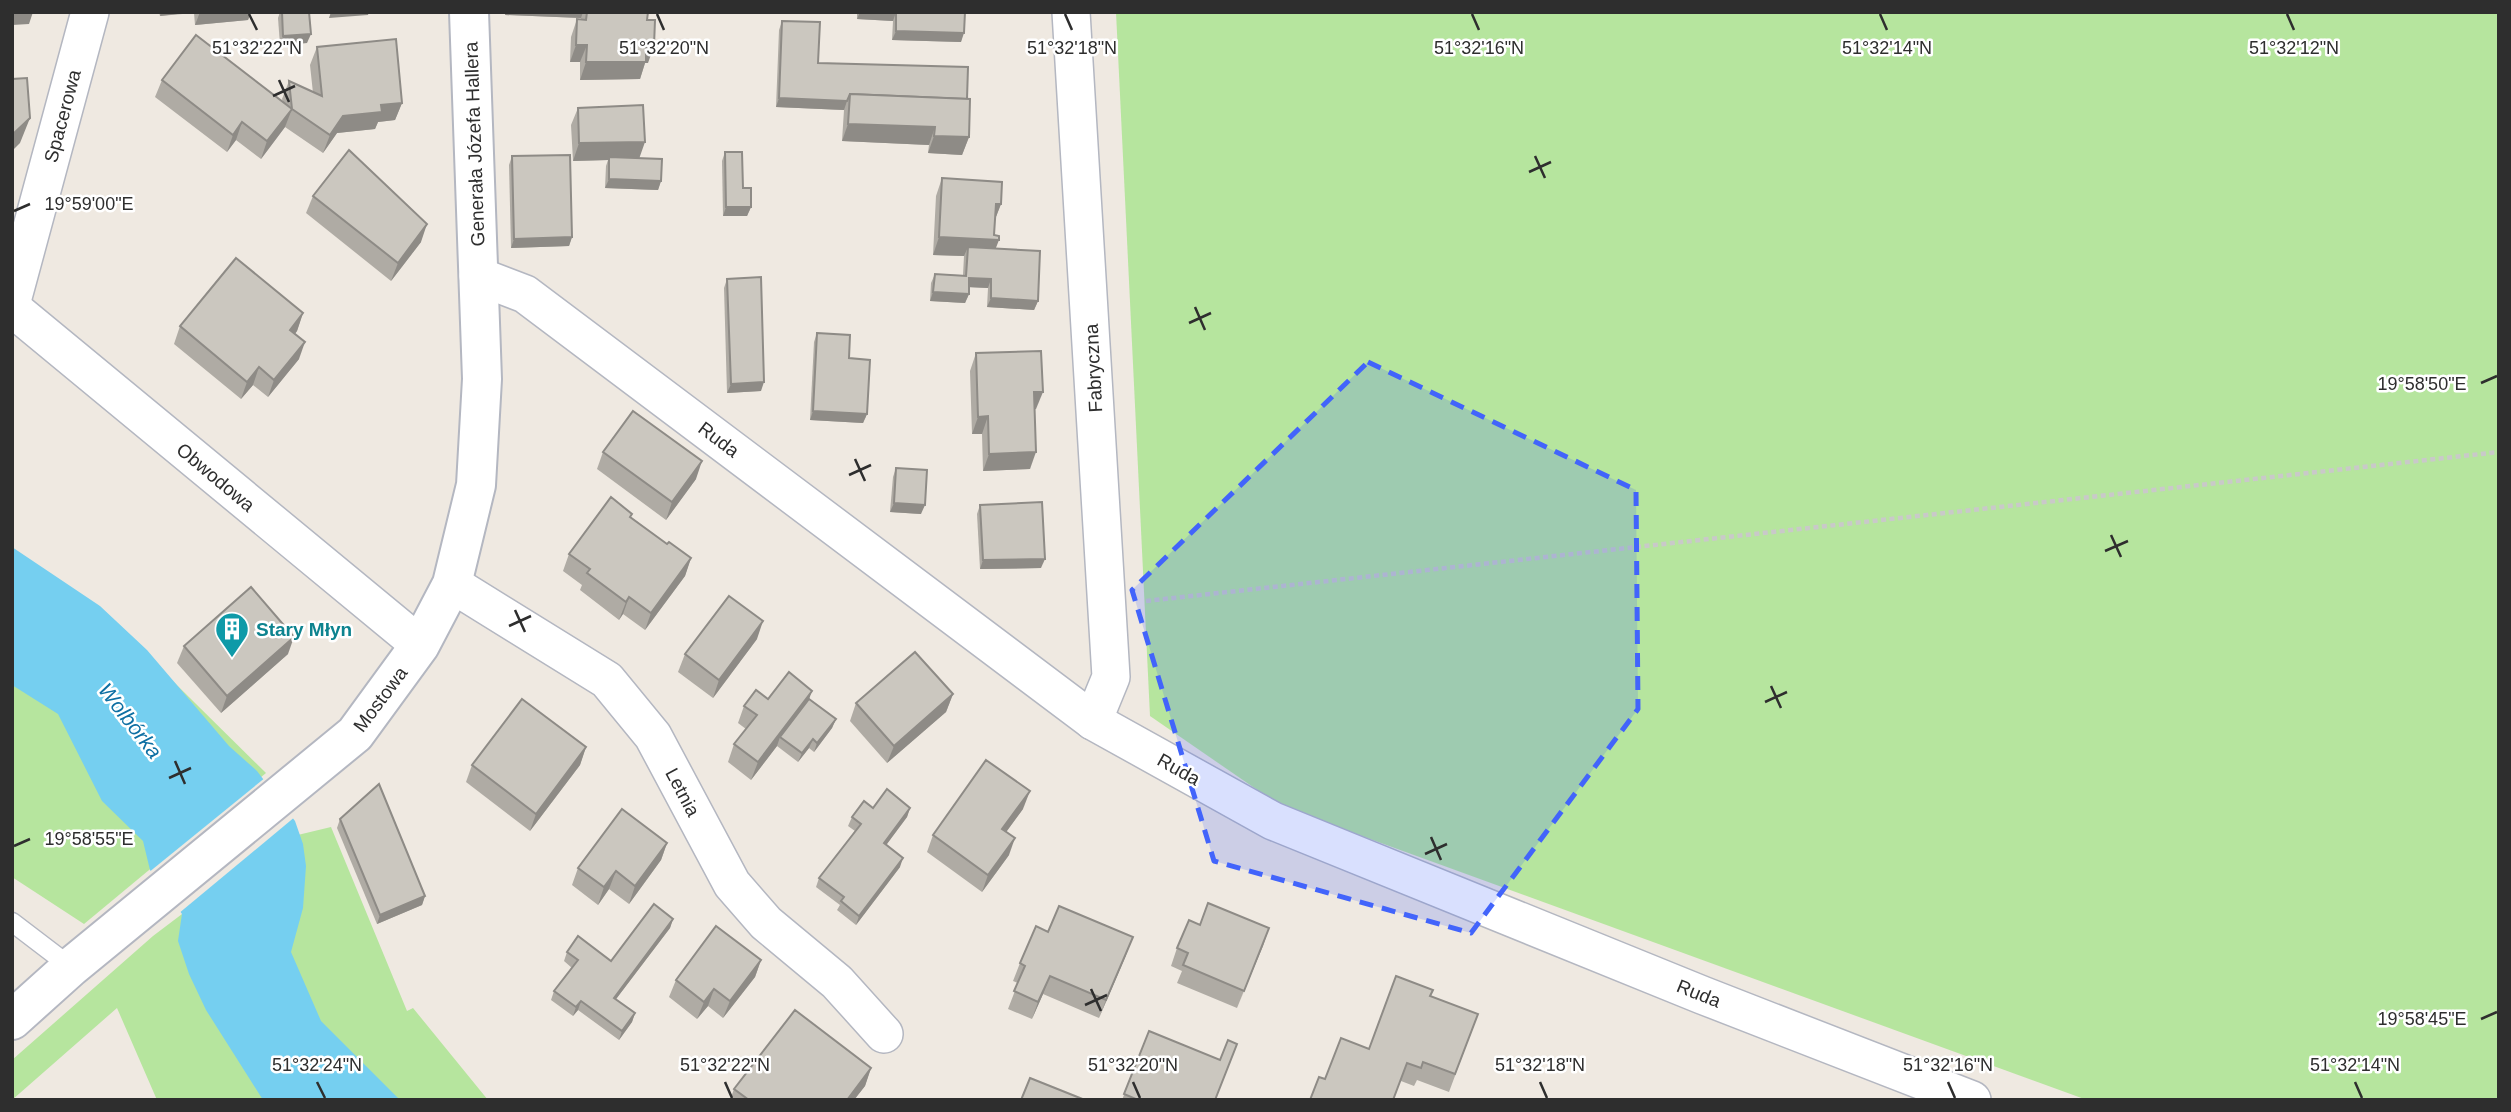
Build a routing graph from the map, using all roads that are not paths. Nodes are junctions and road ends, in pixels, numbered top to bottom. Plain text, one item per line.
1 (90, 12) edge
2 (469, 12) edge
3 (1071, 12) edge
4 (478, 276) junction
5 (12, 300) edge
6 (12, 308) edge
7 (452, 584) junction
8 (420, 645) junction
9 (1093, 721) junction
10 (12, 922) edge
11 (71, 967) junction
12 (12, 1020) edge
13 (884, 1034) dead end
14 (1972, 1100) edge

1 - 5 street, Spacerowa
2 - 4 street, Generała Józefa Hallera
3 - 9 street, Fabryczna
4 - 7 street, Mostowa
4 - 9 street, Ruda
6 - 8 street, Obwodowa
7 - 8 street, Mostowa
7 - 13 street, Letnia
8 - 11 street, Mostowa
9 - 14 street, Ruda
10 - 11 lane
11 - 12 street, Mostowa

